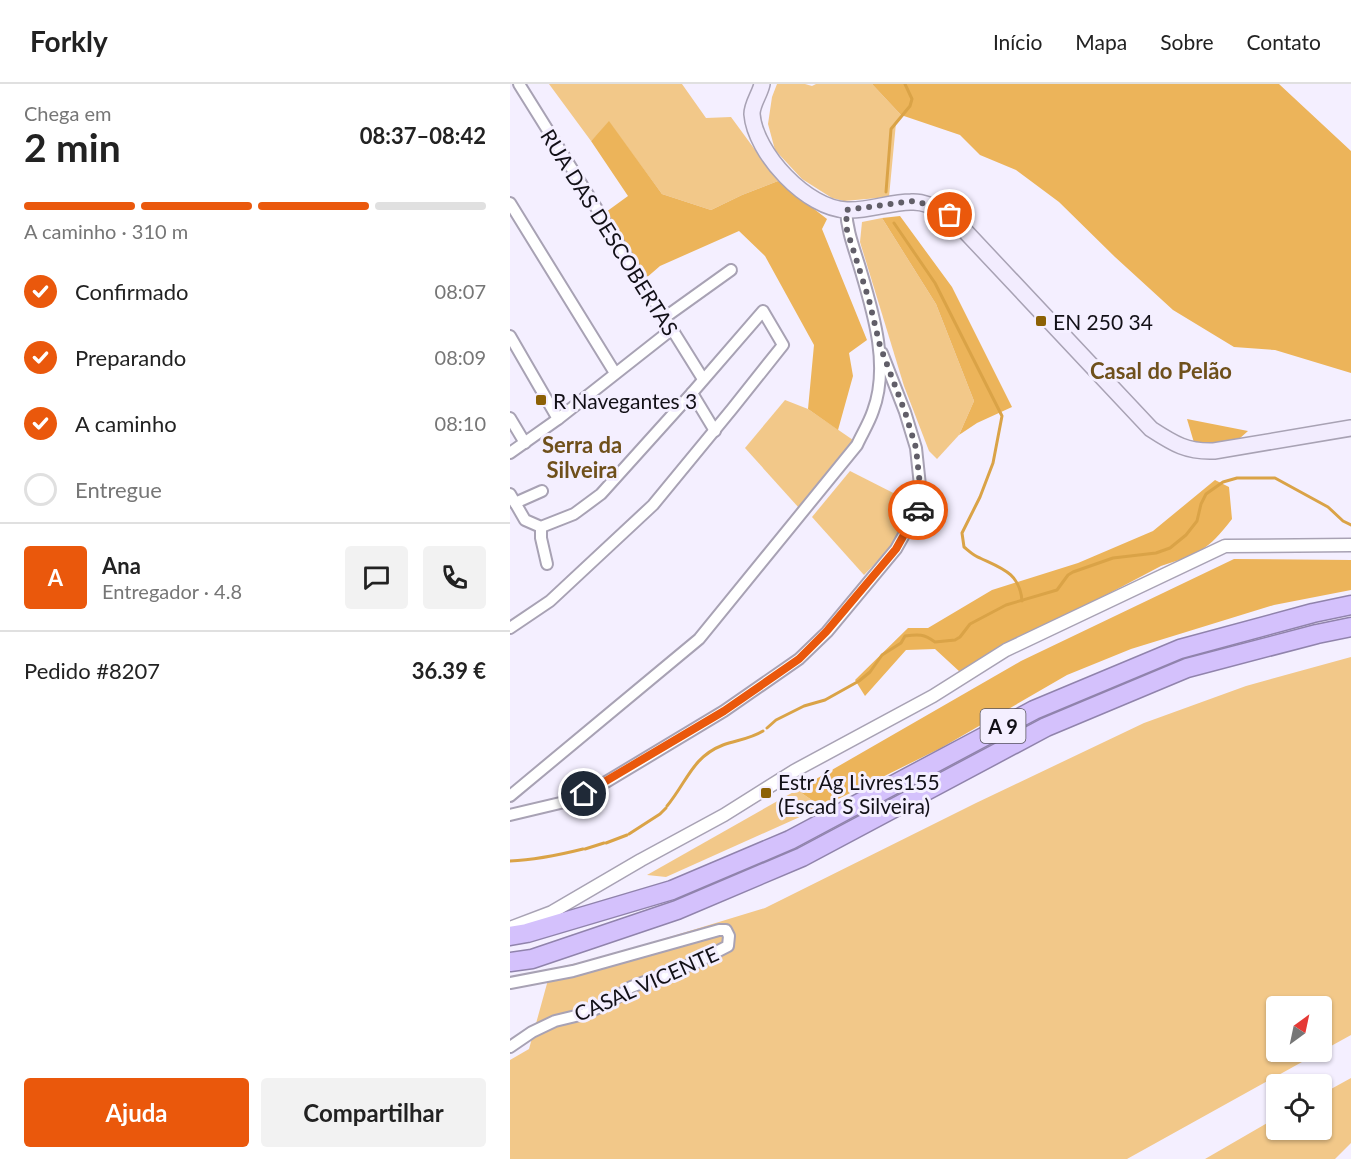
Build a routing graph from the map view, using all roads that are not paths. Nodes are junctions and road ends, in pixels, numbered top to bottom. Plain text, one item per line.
1 (519, 84) edge
2 (762, 84) edge
3 (510, 202) edge
4 (846, 210) junction
5 (730, 270) dead end
6 (664, 318) junction
7 (671, 330) junction
8 (510, 336) edge
9 (880, 346) junction
10 (615, 374) junction
11 (703, 379) junction
12 (692, 393) junction
13 (510, 418) edge
14 (558, 419) junction
15 (1351, 428) edge
16 (715, 431) junction
17 (525, 443) junction
18 (510, 453) edge
19 (542, 491) dead end
20 (513, 498) edge
21 (541, 527) junction
22 (1351, 545) edge
23 (547, 564) dead end
24 (1351, 605) edge
25 (1351, 627) edge
26 (510, 628) edge
27 (510, 796) edge
28 (510, 815) edge
29 (510, 928) edge
30 (510, 936) edge
31 (510, 962) edge
32 (510, 984) edge
33 (510, 1047) edge

1 - 6 street, RUA DAS DESCOBERTAS
2 - 4 main road
3 - 10 street
4 - 9 street
4 - 15 main road
5 - 6 street
6 - 7 street, RUA DAS DESCOBERTAS
7 - 10 street
7 - 11 street, RUA DAS DESCOBERTAS
8 - 14 street
9 - 27 street
9 - 28 street
10 - 14 street
11 - 12 street
11 - 16 street
12 - 16 street
12 - 21 street
13 - 17 street
14 - 17 street
16 - 26 street
17 - 18 street
19 - 20 street
20 - 21 street
21 - 23 street
22 - 29 street
24 - 30 highway, A 9
25 - 31 highway, A 9
32 - 33 street, CASAL VICENTE

